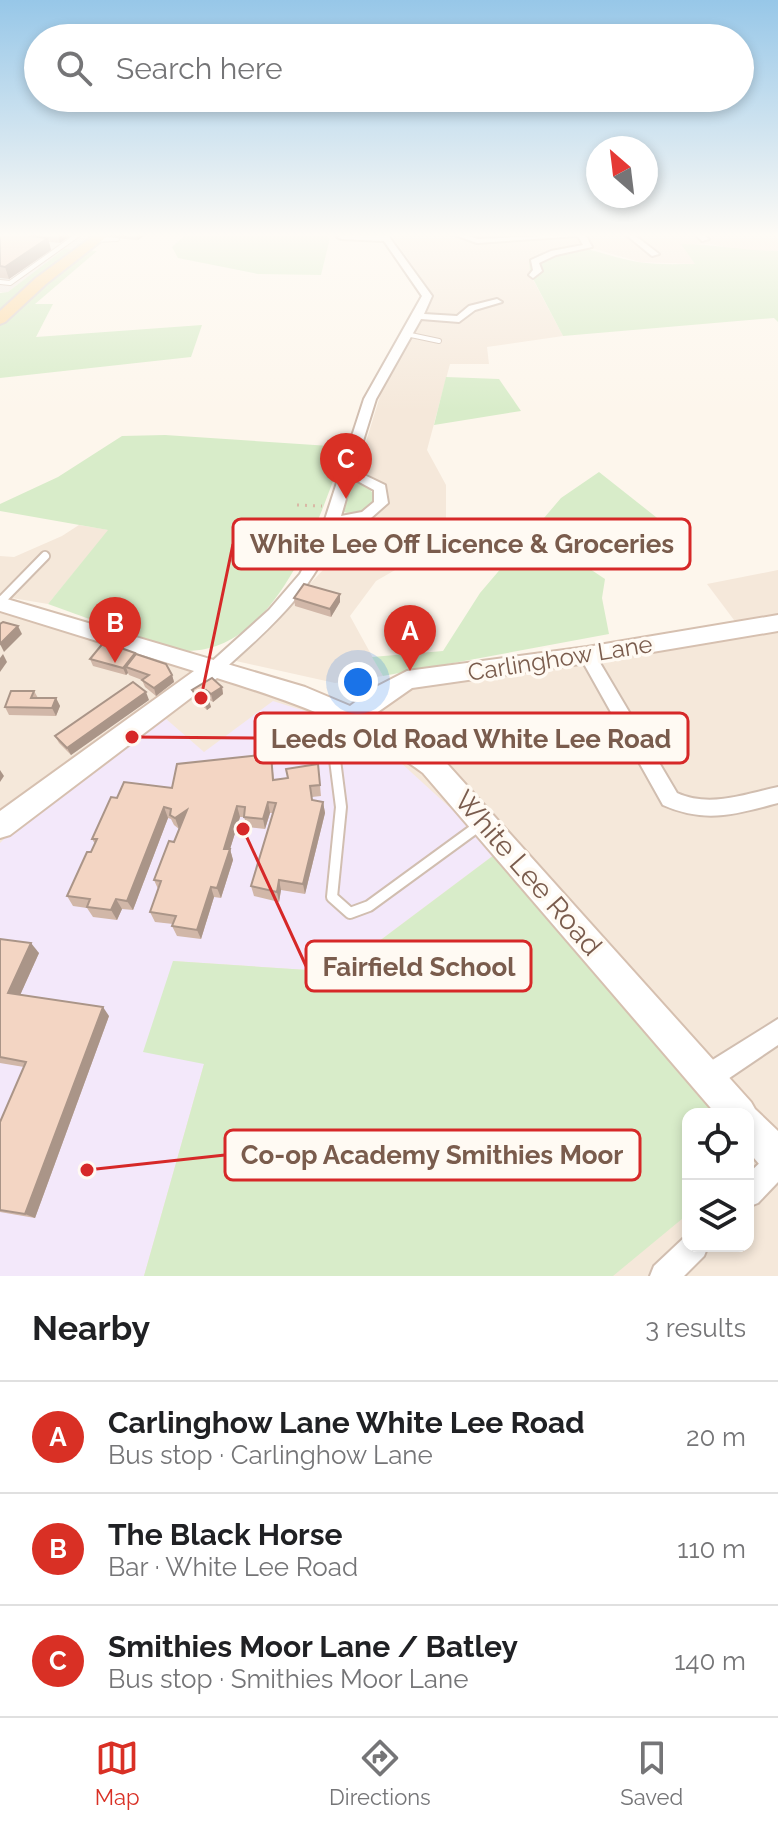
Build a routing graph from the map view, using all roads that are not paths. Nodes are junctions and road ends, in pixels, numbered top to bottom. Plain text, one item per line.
1 (27, 294) edge
2 (425, 294) edge
3 (497, 302) dead end
4 (418, 316) junction
5 (0, 319) edge
6 (406, 334) junction
7 (439, 341) dead end
8 (349, 472) junction
9 (335, 514) junction
10 (45, 556) dead end
11 (0, 603) edge
12 (778, 623) edge
13 (587, 655) junction
14 (215, 668) junction
15 (353, 717) junction
16 (254, 760) edge
17 (778, 795) edge
18 (484, 822) junction
19 (0, 826) edge
20 (778, 1031) edge
21 (707, 1078) junction
22 (734, 1108) edge
23 (754, 1131) edge
24 (778, 1161) edge
25 (754, 1187) edge
26 (688, 1252) edge
27 (664, 1276) edge

1 - 5 main road
2 - 4 street
3 - 4 street
4 - 6 street
6 - 7 lane
6 - 8 street
8 - 9 street
8 - 9 street
9 - 14 street
10 - 11 lane
11 - 14 main road, White Lee Road
12 - 13 main road, Carlinghow Lane
13 - 15 main road, Carlinghow Lane
13 - 17 street
14 - 15 main road, White Lee Road
14 - 19 main road
15 - 18 main road, White Lee Road
16 - 18 lane
18 - 21 main road, White Lee Road
20 - 21 street
21 - 22 main road, White Lee Road
23 - 24 main road
24 - 25 street
26 - 27 street

